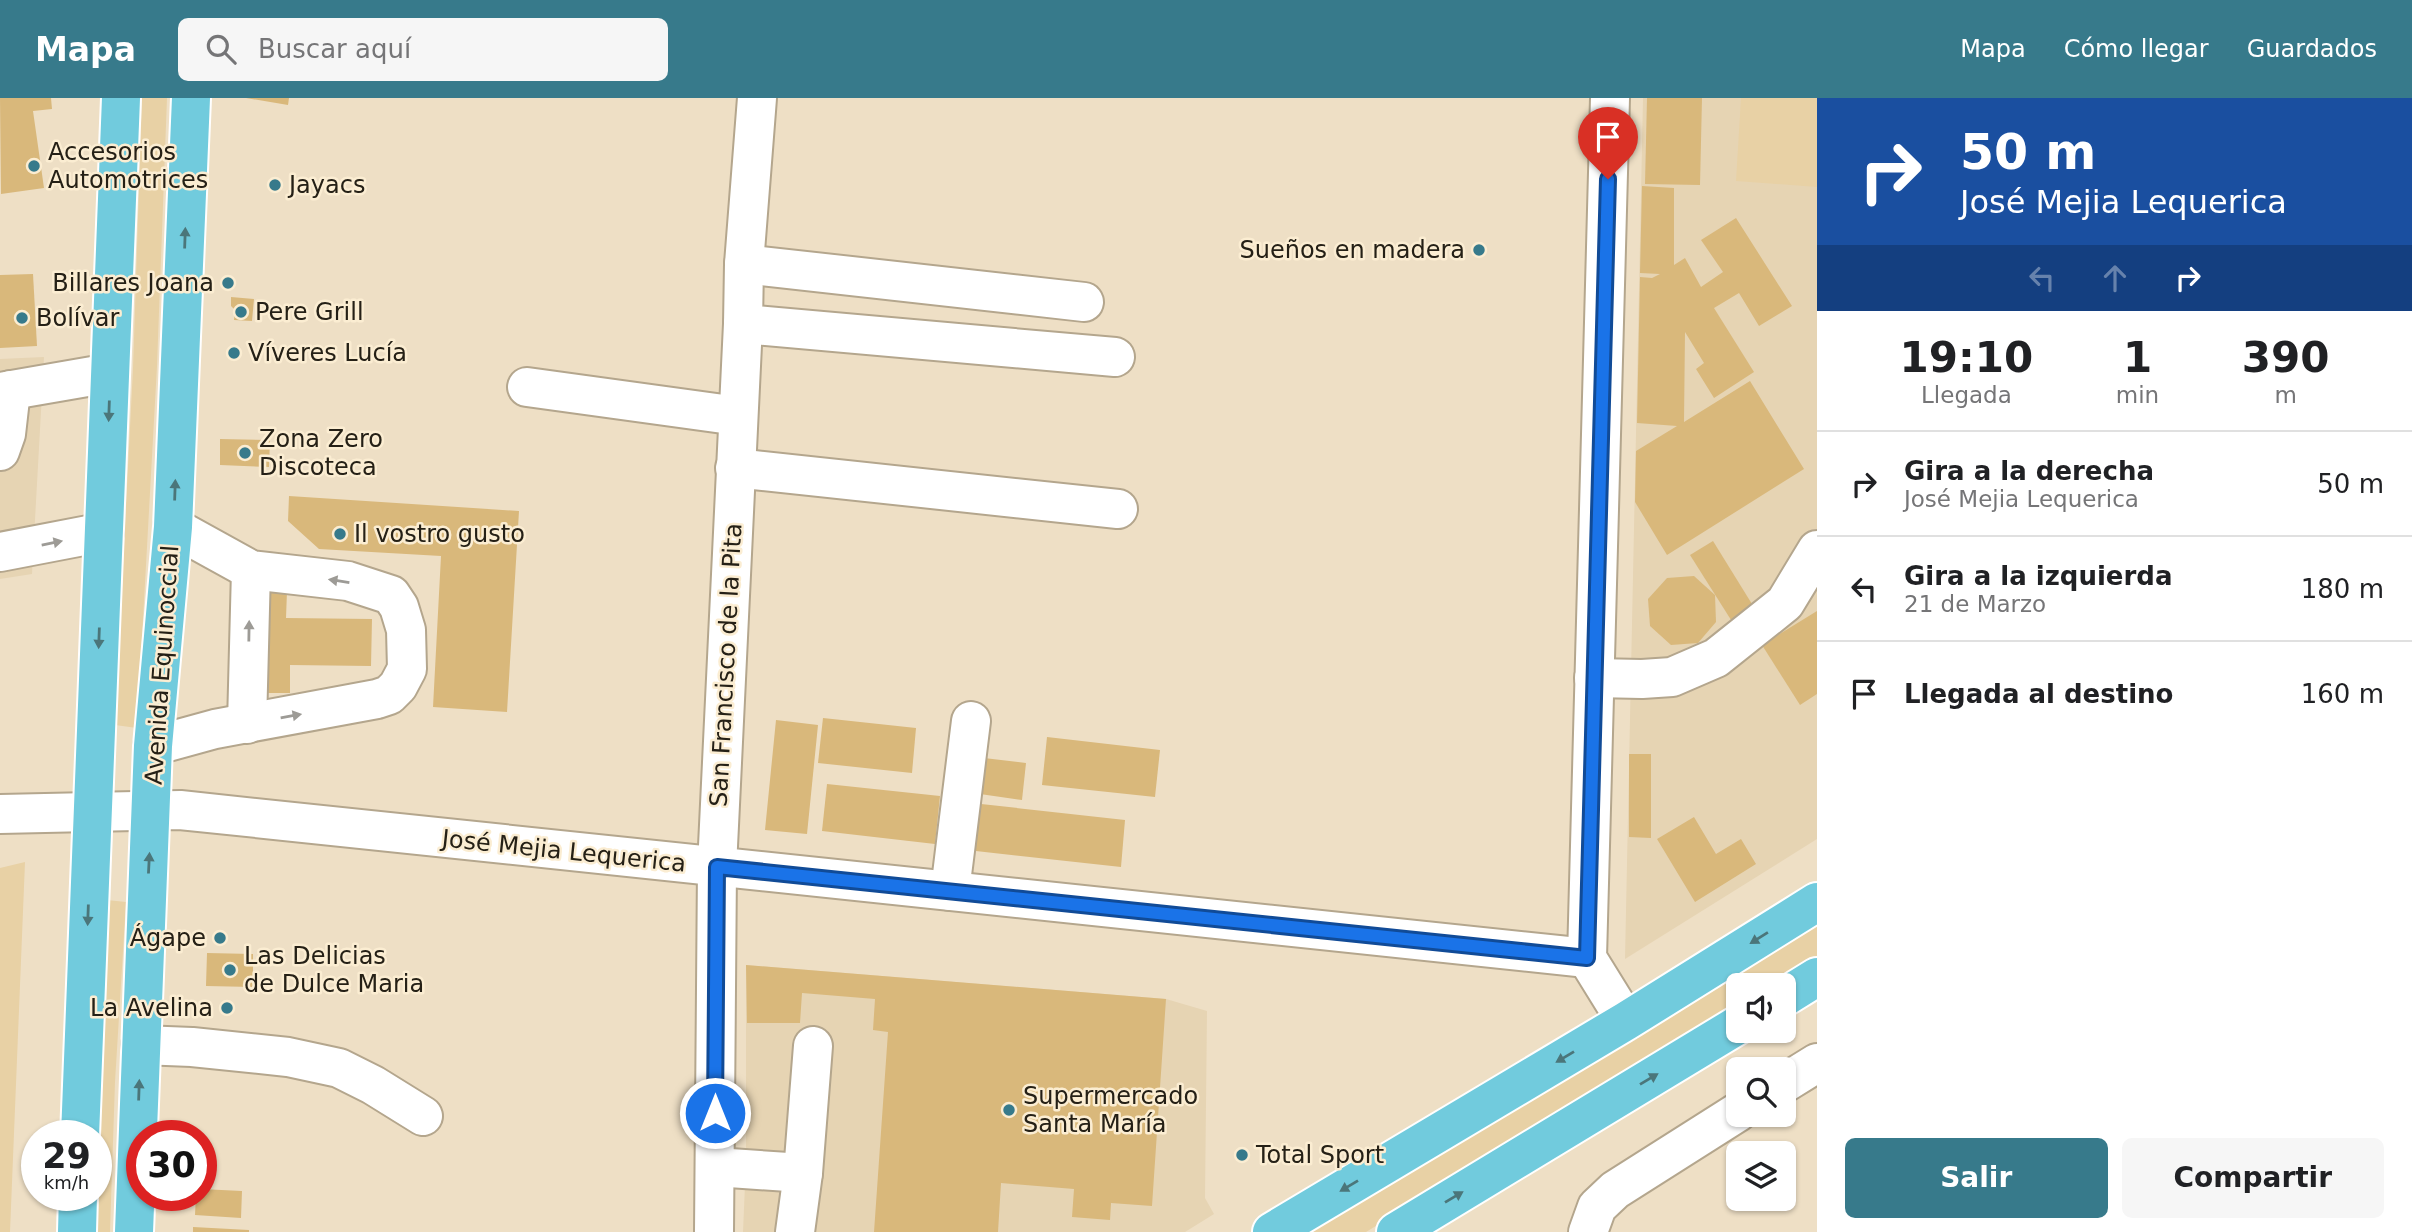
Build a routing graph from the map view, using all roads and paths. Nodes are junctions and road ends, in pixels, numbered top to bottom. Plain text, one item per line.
1 (121, 98) edge
2 (191, 98) edge
3 (757, 98) edge
4 (1610, 98) edge
5 (744, 264) junction
6 (1084, 302) dead end
7 (743, 324) junction
8 (1115, 357) dead end
9 (110, 373) junction
10 (527, 387) dead end
11 (6, 391) edge
12 (738, 415) junction
13 (0, 451) edge
14 (735, 468) junction
15 (1118, 509) dead end
16 (173, 527) junction
17 (104, 532) junction
18 (1817, 550) edge
19 (0, 552) edge
20 (251, 570) junction
21 (1594, 678) junction
22 (971, 721) dead end
23 (247, 724) junction
24 (153, 746) junction
25 (152, 811) junction
26 (92, 813) junction
27 (0, 814) edge
28 (717, 867) junction
29 (950, 891) junction
30 (1817, 902) edge
31 (1587, 958) junction
32 (1817, 977) edge
33 (1796, 990) edge
34 (1626, 1021) junction
35 (1726, 1032) edge
36 (141, 1045) junction
37 (813, 1046) dead end
38 (1817, 1063) edge
39 (1796, 1076) edge
40 (423, 1116) dead end
41 (81, 1120) edge
42 (1726, 1120) edge
43 (715, 1167) junction
44 (803, 1173) junction
45 (78, 1211) edge
46 (77, 1232) edge
47 (134, 1232) edge
48 (714, 1232) edge
49 (795, 1232) edge
50 (1272, 1232) edge
51 (1396, 1232) edge
52 (1588, 1232) edge

1 - 9 main road
16 -> 2 main road, Avenida Equinoccial
3 - 5 street, San Francisco de la Pita
4 - 21 street
5 - 6 street
5 - 7 street, San Francisco de la Pita
7 - 8 street
7 - 12 street, San Francisco de la Pita
9 - 11 street
9 -> 17 main road
10 - 12 street
11 - 13 street
12 - 14 street, San Francisco de la Pita
14 - 15 street
14 - 28 street, San Francisco de la Pita
16 - 20 street
16 - 24 main road, Avenida Equinoccial
19 -> 17 street
17 -> 26 main road
18 - 21 street
23 -> 20 street
23 -> 20 street
21 - 31 street
22 - 29 street
23 - 24 street
24 - 25 main road, Avenida Equinoccial
25 - 26 street, José Mejia Lequerica
25 - 28 street, José Mejia Lequerica
36 -> 25 main road, Avenida Equinoccial
26 - 27 street, José Mejia Lequerica
26 -> 41 main road
28 - 29 street, José Mejia Lequerica
28 - 43 street, San Francisco de la Pita
29 - 31 street, José Mejia Lequerica
30 -> 34 main road
31 - 34 street
32 - 33 main road
34 -> 50 main road
51 -> 35 main road
36 - 40 street
47 -> 36 main road, Avenida Equinoccial
37 - 44 street
38 - 39 street
42 - 52 street
43 - 44 street
43 - 48 street, San Francisco de la Pita
44 - 49 street
45 - 46 main road

